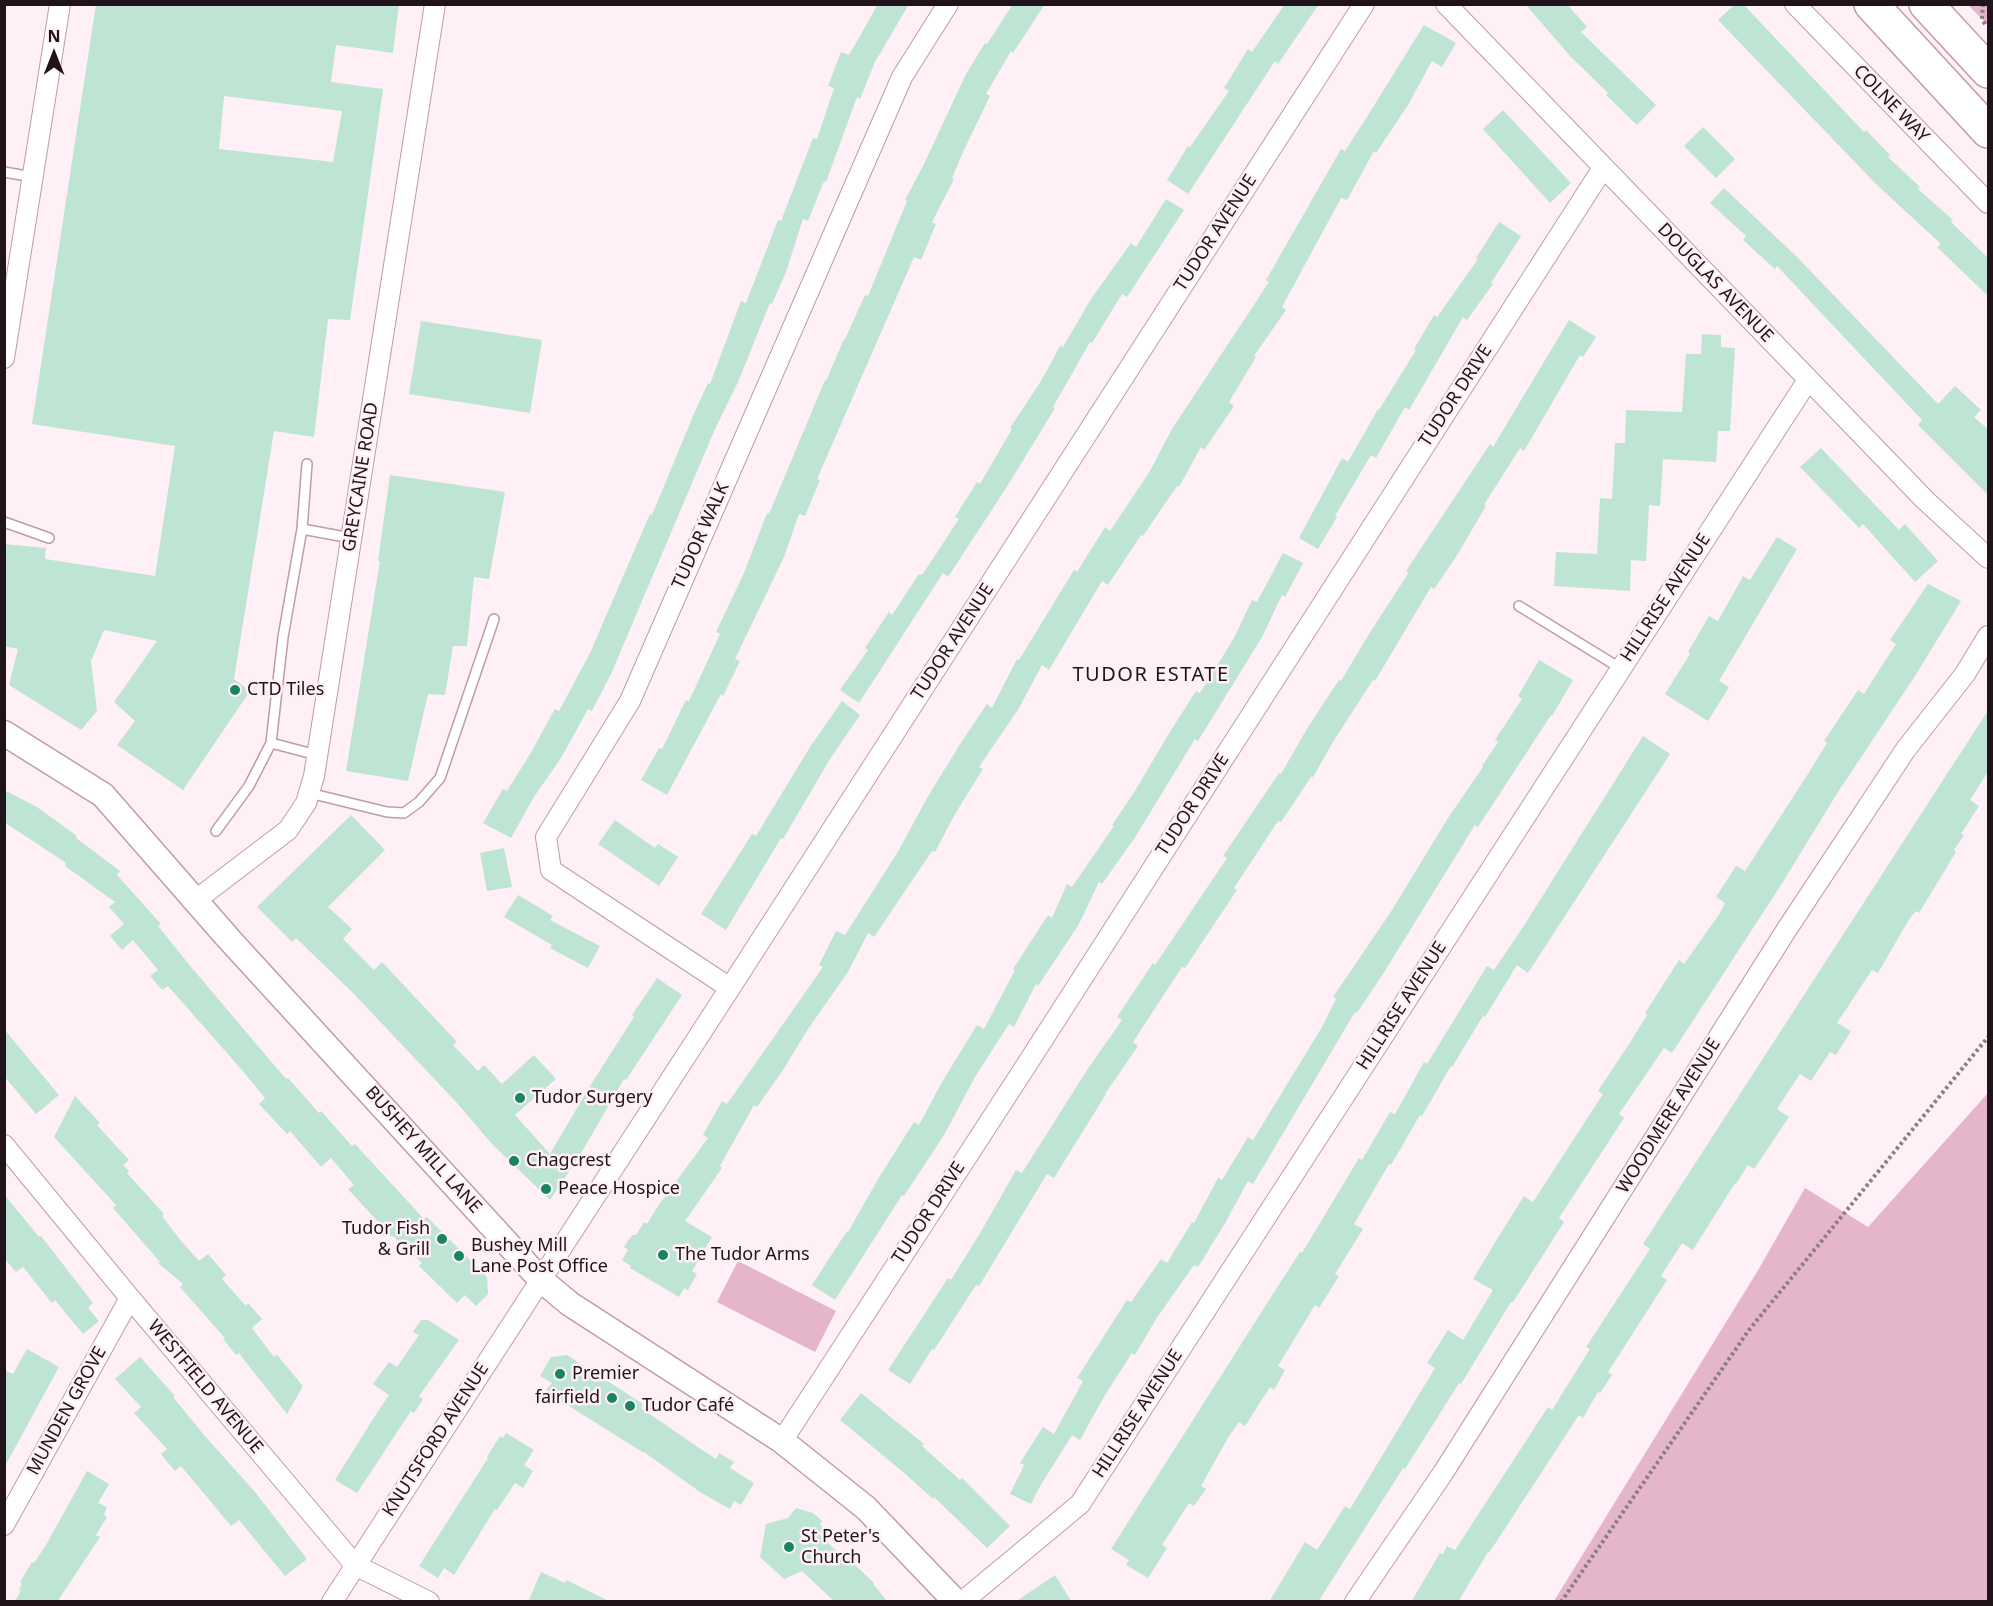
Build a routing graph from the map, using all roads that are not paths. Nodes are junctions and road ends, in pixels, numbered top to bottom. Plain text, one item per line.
1 (60, 4) edge
2 (435, 4) edge
3 (948, 4) edge
4 (1364, 4) edge
5 (1446, 4) edge
6 (1795, 4) edge
7 (1871, 4) edge
8 (1926, 4) edge
9 (1989, 71) edge
10 (1989, 131) edge
11 (1603, 168) junction
12 (4, 172) edge
13 (33, 177) junction
14 (1989, 203) edge
15 (11, 279) edge
16 (4, 358) edge
17 (1808, 380) junction
18 (307, 464) dead end
19 (4, 522) edge
20 (302, 529) junction
21 (49, 538) dead end
22 (351, 538) junction
23 (1989, 558) edge
24 (1519, 606) dead end
25 (494, 620) dead end
26 (1989, 636) edge
27 (1620, 668) junction
28 (4, 733) edge
29 (271, 743) junction
30 (317, 755) junction
31 (309, 793) junction
32 (216, 831) dead end
33 (196, 900) junction
34 (730, 988) junction
35 (4, 1145) edge
36 (540, 1279) junction
37 (130, 1298) junction
38 (782, 1441) junction
39 (4, 1525) edge
40 (355, 1565) junction
41 (332, 1602) edge
42 (429, 1602) edge
43 (956, 1602) edge
44 (962, 1602) edge
45 (1355, 1602) edge

1 - 13 street
2 - 22 street, GREYCAINE ROAD
3 - 34 street, TUDOR WALK
4 - 34 street, TUDOR AVENUE
5 - 11 street, DOUGLAS AVENUE
6 - 14 street, COLNE WAY
7 - 10 highway
8 - 9 highway
11 - 17 street, DOUGLAS AVENUE
11 - 38 street, TUDOR DRIVE
12 - 13 lane
13 - 15 street
15 - 16 street
17 - 23 street, DOUGLAS AVENUE
17 - 27 street, HILLRISE AVENUE
18 - 20 lane
19 - 21 lane
20 - 22 lane
20 - 29 lane
22 - 30 street, GREYCAINE ROAD
24 - 27 lane
25 - 31 lane
26 - 45 street, WOODMERE AVENUE
27 - 44 street, HILLRISE AVENUE
28 - 33 street, BUSHEY MILL LANE
29 - 30 lane
29 - 32 lane
30 - 31 street, GREYCAINE ROAD
31 - 33 street, GREYCAINE ROAD
33 - 36 street, BUSHEY MILL LANE
34 - 36 street, TUDOR AVENUE
35 - 37 street, WESTFIELD AVENUE
36 - 38 street, BUSHEY MILL LANE
36 - 40 street, KNUTSFORD AVENUE
37 - 39 street, MUNDEN GROVE
37 - 40 street, WESTFIELD AVENUE
38 - 43 street, BUSHEY MILL LANE
40 - 41 street, KNUTSFORD AVENUE
40 - 42 street, WESTFIELD AVENUE

